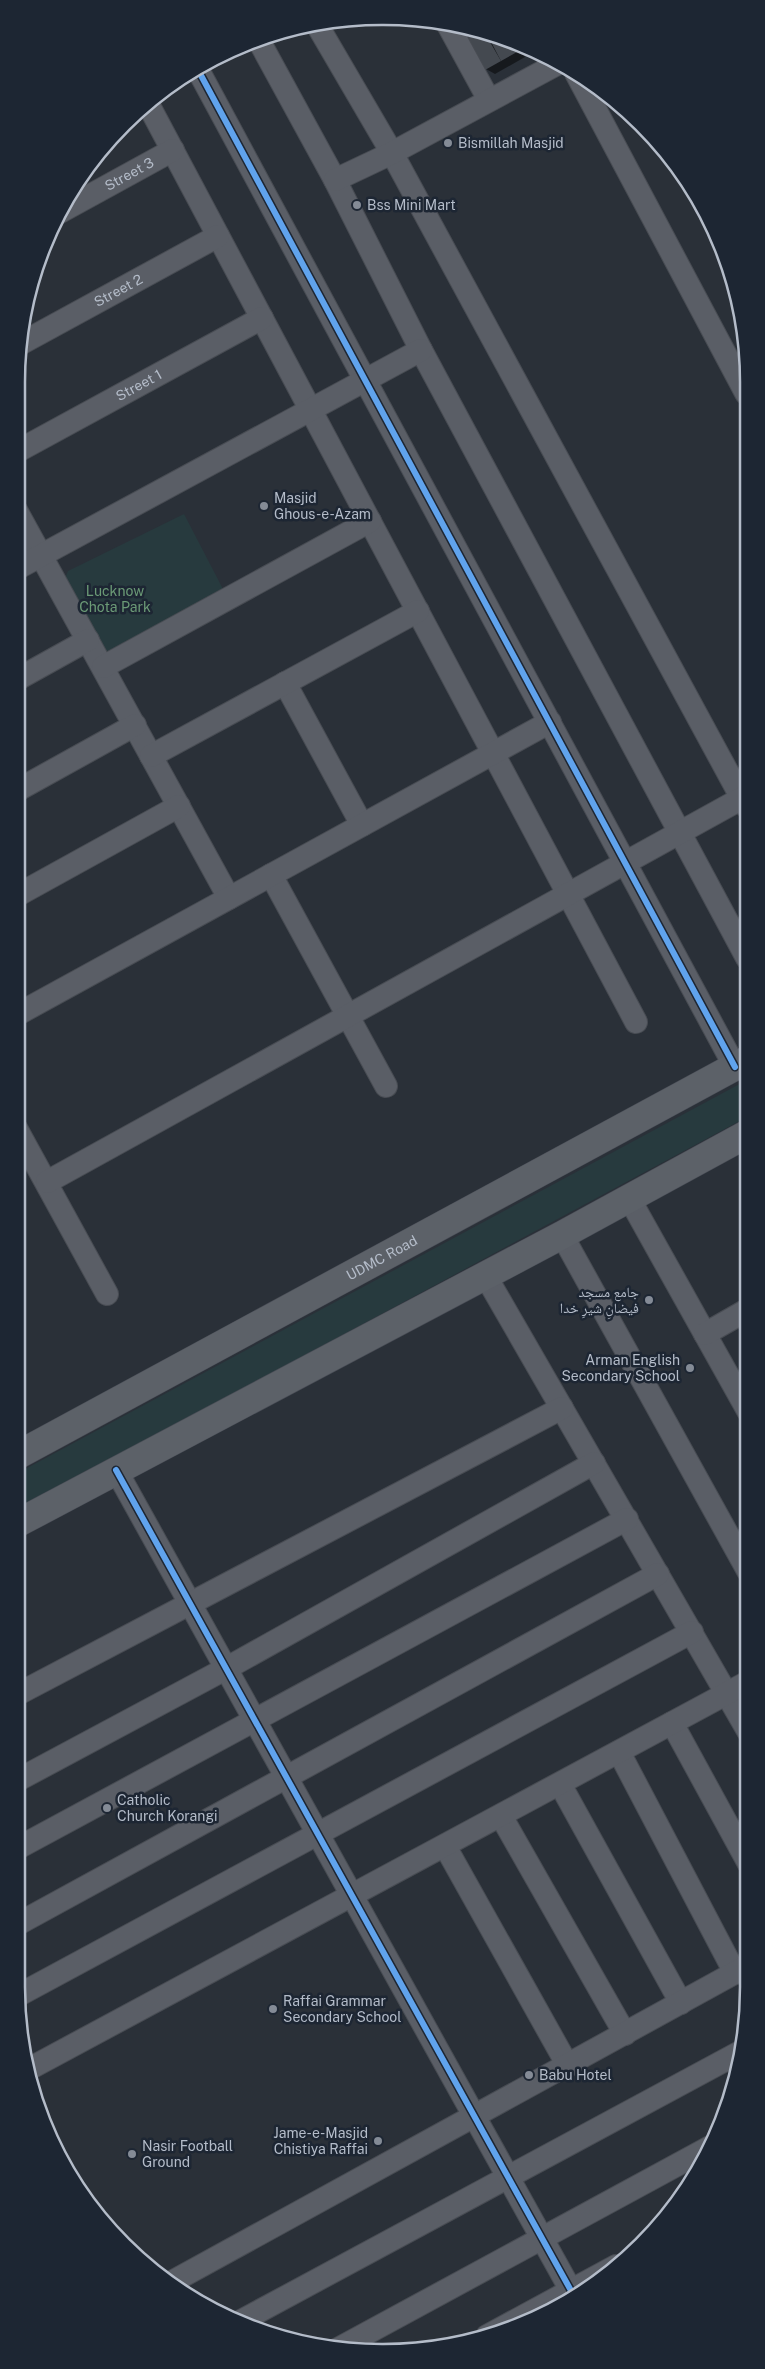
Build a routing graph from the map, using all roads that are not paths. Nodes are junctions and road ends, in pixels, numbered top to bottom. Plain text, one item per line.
1 (320, 31) edge
2 (452, 32) edge
3 (262, 46) edge
4 (550, 67) edge
5 (202, 74) edge
6 (583, 87) edge
7 (489, 100) junction
8 (151, 110) edge
9 (173, 150) junction
10 (392, 153) junction
11 (335, 180) junction
12 (72, 205) edge
13 (218, 236) junction
14 (262, 318) junction
15 (28, 340) edge
16 (421, 350) junction
17 (366, 380) junction
18 (740, 382) edge
19 (311, 410) junction
20 (25, 447) edge
21 (370, 521) junction
22 (25, 526) edge
23 (41, 555) junction
24 (25, 564) edge
25 (418, 611) junction
26 (88, 640) junction
27 (102, 667) junction
28 (25, 675) edge
29 (285, 683) junction
30 (550, 722) junction
31 (134, 726) junction
32 (494, 752) junction
33 (151, 756) junction
34 (25, 786) edge
35 (740, 791) edge
36 (740, 802) edge
37 (179, 806) junction
38 (362, 825) junction
39 (679, 832) junction
40 (625, 862) junction
41 (271, 875) junction
42 (25, 891) edge
43 (569, 893) junction
44 (229, 898) junction
45 (740, 945) edge
46 (25, 1010) edge
47 (348, 1016) junction
48 (636, 1022) dead end
49 (740, 1062) edge
50 (740, 1065) edge
51 (386, 1086) dead end
52 (740, 1138) edge
53 (25, 1149) edge
54 (47, 1182) junction
55 (629, 1198) junction
56 (562, 1235) junction
57 (485, 1275) junction
58 (107, 1294) dead end
59 (740, 1314) edge
60 (705, 1334) junction
61 (740, 1391) edge
62 (562, 1408) junction
63 (25, 1451) edge
64 (594, 1463) junction
65 (116, 1470) junction
66 (25, 1519) edge
67 (627, 1520) junction
68 (740, 1557) edge
69 (658, 1574) junction
70 (191, 1602) junction
71 (692, 1632) junction
72 (227, 1668) junction
73 (740, 1686) edge
74 (25, 1690) edge
75 (728, 1693) junction
76 (740, 1716) edge
77 (256, 1721) junction
78 (672, 1723) junction
79 (619, 1752) junction
80 (25, 1776) edge
81 (287, 1777) junction
82 (560, 1784) junction
83 (502, 1816) junction
84 (319, 1835) junction
85 (25, 1844) edge
86 (445, 1846) junction
87 (740, 1849) edge
88 (352, 1896) junction
89 (25, 1920) edge
90 (740, 1965) edge
91 (740, 1970) edge
92 (25, 1992) edge
93 (681, 2003) junction
94 (625, 2034) junction
95 (733, 2056) edge
96 (34, 2066) edge
97 (568, 2066) junction
98 (474, 2115) junction
99 (698, 2153) edge
100 (506, 2176) junction
101 (542, 2240) junction
102 (178, 2280) edge
103 (570, 2291) edge
104 (247, 2318) edge
105 (350, 2342) edge

1 - 10 street
2 - 7 street
3 - 11 street
4 - 7 street
5 - 17 street
6 - 18 street
7 - 10 street
8 - 9 street
9 - 12 street, Street 3
9 - 13 street
10 - 11 street
10 - 35 street
11 - 16 street
13 - 14 street
13 - 15 street, Street 2
14 - 19 street
14 - 20 street, Street 1
16 - 17 street
16 - 39 street
17 - 19 street
17 - 30 street
19 - 21 street
19 - 23 street
21 - 25 street
21 - 27 street
22 - 23 street
23 - 24 street
23 - 26 street
25 - 29 street
25 - 32 street
26 - 27 street
26 - 28 street
27 - 31 street
29 - 33 street
29 - 38 street
30 - 32 street
30 - 40 street
31 - 33 street
31 - 34 street
32 - 38 street
32 - 43 street
33 - 37 street
36 - 39 street
37 - 42 street
37 - 44 street
38 - 41 street
39 - 40 street
39 - 45 street
40 - 43 street
40 - 49 street
41 - 44 street
41 - 47 street
43 - 47 street
43 - 48 street
44 - 46 street
47 - 51 street
47 - 54 street
50 - 63 main road, UDMC Road
52 - 55 main road
53 - 54 street
54 - 58 street
55 - 56 main road
55 - 60 street
56 - 57 main road
56 - 68 street
57 - 62 street
57 - 65 main road
59 - 60 street
60 - 61 street
62 - 64 street
62 - 70 street
64 - 67 street
64 - 72 street
65 - 66 main road
65 - 70 street
67 - 69 street
67 - 77 street
69 - 71 street
69 - 81 street
70 - 72 street
70 - 74 street
71 - 75 street
71 - 84 street
72 - 77 street
72 - 80 street
73 - 75 street
75 - 76 street
75 - 78 street
77 - 81 street
77 - 85 street
78 - 79 street
78 - 87 street
79 - 82 street
79 - 90 street
81 - 84 street
81 - 89 street
82 - 83 street
82 - 93 street
83 - 86 street
83 - 94 street
84 - 88 street
84 - 92 street
86 - 88 street
86 - 97 street
88 - 96 street
88 - 98 street
91 - 93 street
93 - 94 street
94 - 97 street
95 - 100 street
97 - 98 street
98 - 100 street
98 - 102 street
99 - 101 street
100 - 101 street
100 - 104 street
101 - 103 street
101 - 105 street

